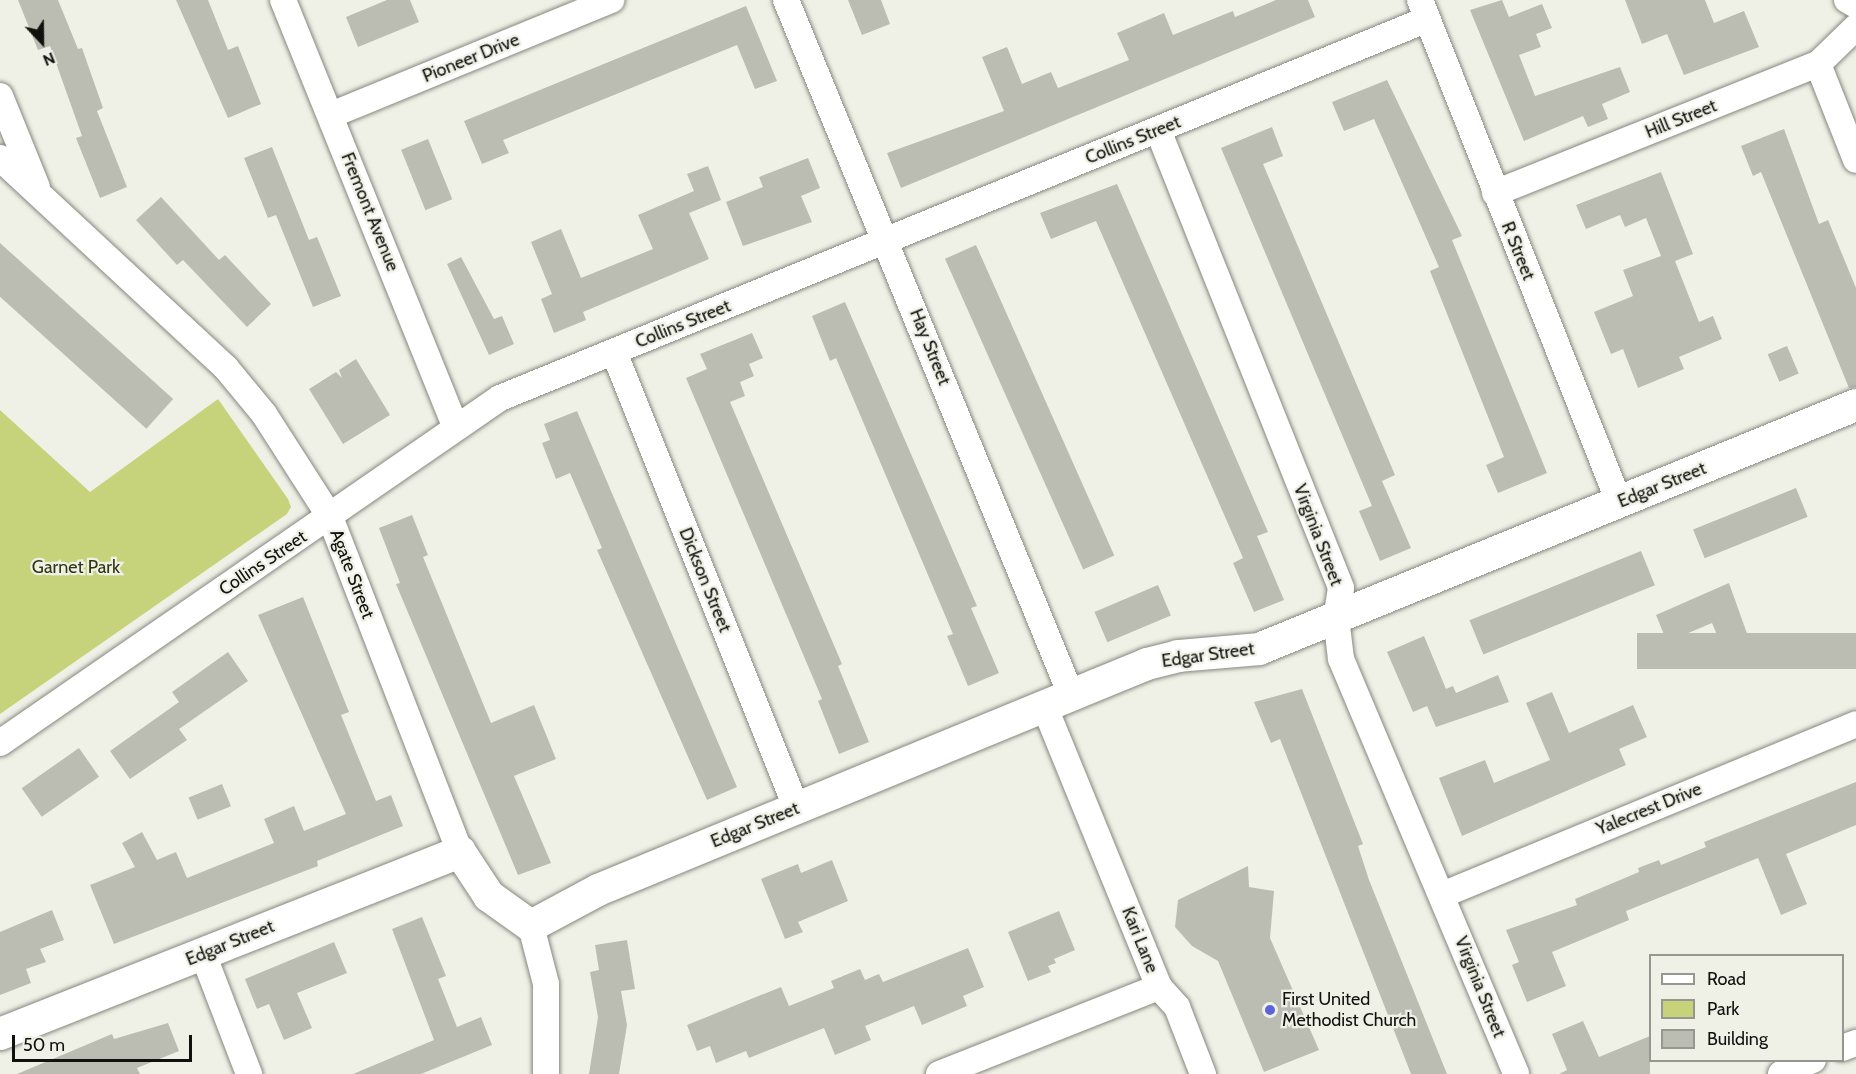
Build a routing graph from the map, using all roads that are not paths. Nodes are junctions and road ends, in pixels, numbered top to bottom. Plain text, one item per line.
1 (284, 0) edge
2 (786, 0) edge
3 (1847, 0) edge
4 (601, 2) edge
5 (1856, 5) edge
6 (1424, 10) edge
7 (1856, 27) edge
8 (1818, 64) junction
9 (0, 96) edge
10 (331, 115) junction
11 (1158, 130) junction
12 (0, 158) edge
13 (1856, 160) edge
14 (1495, 193) junction
15 (40, 194) junction
16 (886, 240) junction
17 (614, 352) junction
18 (1856, 405) edge
19 (455, 425) junction
20 (1619, 502) junction
21 (330, 518) junction
22 (1336, 618) junction
23 (1058, 701) junction
24 (1856, 724) edge
25 (0, 743) edge
26 (796, 809) junction
27 (460, 852) junction
28 (1442, 895) junction
29 (531, 926) junction
30 (203, 954) junction
31 (1160, 987) junction
32 (0, 1034) edge
33 (1808, 1062) edge
34 (249, 1074) edge
35 (546, 1074) edge
36 (939, 1074) edge
37 (1203, 1074) edge
38 (1516, 1074) edge
39 (1781, 1074) edge

1 - 10 street, Fremont Avenue
2 - 16 street, Hay Street
3 - 5 street
4 - 10 street, Pioneer Drive
6 - 11 street, Collins Street
6 - 14 street, R Street
7 - 8 street, Hill Street
8 - 13 street
8 - 14 street, Hill Street
9 - 15 street
10 - 19 street, Fremont Avenue
11 - 16 street, Collins Street
11 - 22 street, Virginia Street
12 - 15 street, Agate Street
14 - 20 street, R Street
15 - 21 street, Agate Street
16 - 17 street, Collins Street
16 - 23 street, Hay Street
17 - 19 street, Collins Street
17 - 26 street, Dickson Street
18 - 20 street, Edgar Street
19 - 21 street, Collins Street
20 - 22 street, Edgar Street
21 - 25 street, Collins Street
21 - 27 street, Agate Street
22 - 23 street, Edgar Street
22 - 28 street, Virginia Street
23 - 26 street, Edgar Street
23 - 31 street, Kari Lane
24 - 28 street, Yalecrest Drive
26 - 29 street, Edgar Street
27 - 29 street, Agate Street
27 - 30 street, Edgar Street
28 - 38 street, Virginia Street
29 - 35 street
30 - 32 street, Edgar Street
30 - 34 street
31 - 36 street, Kari Lane
31 - 37 street
33 - 39 street

